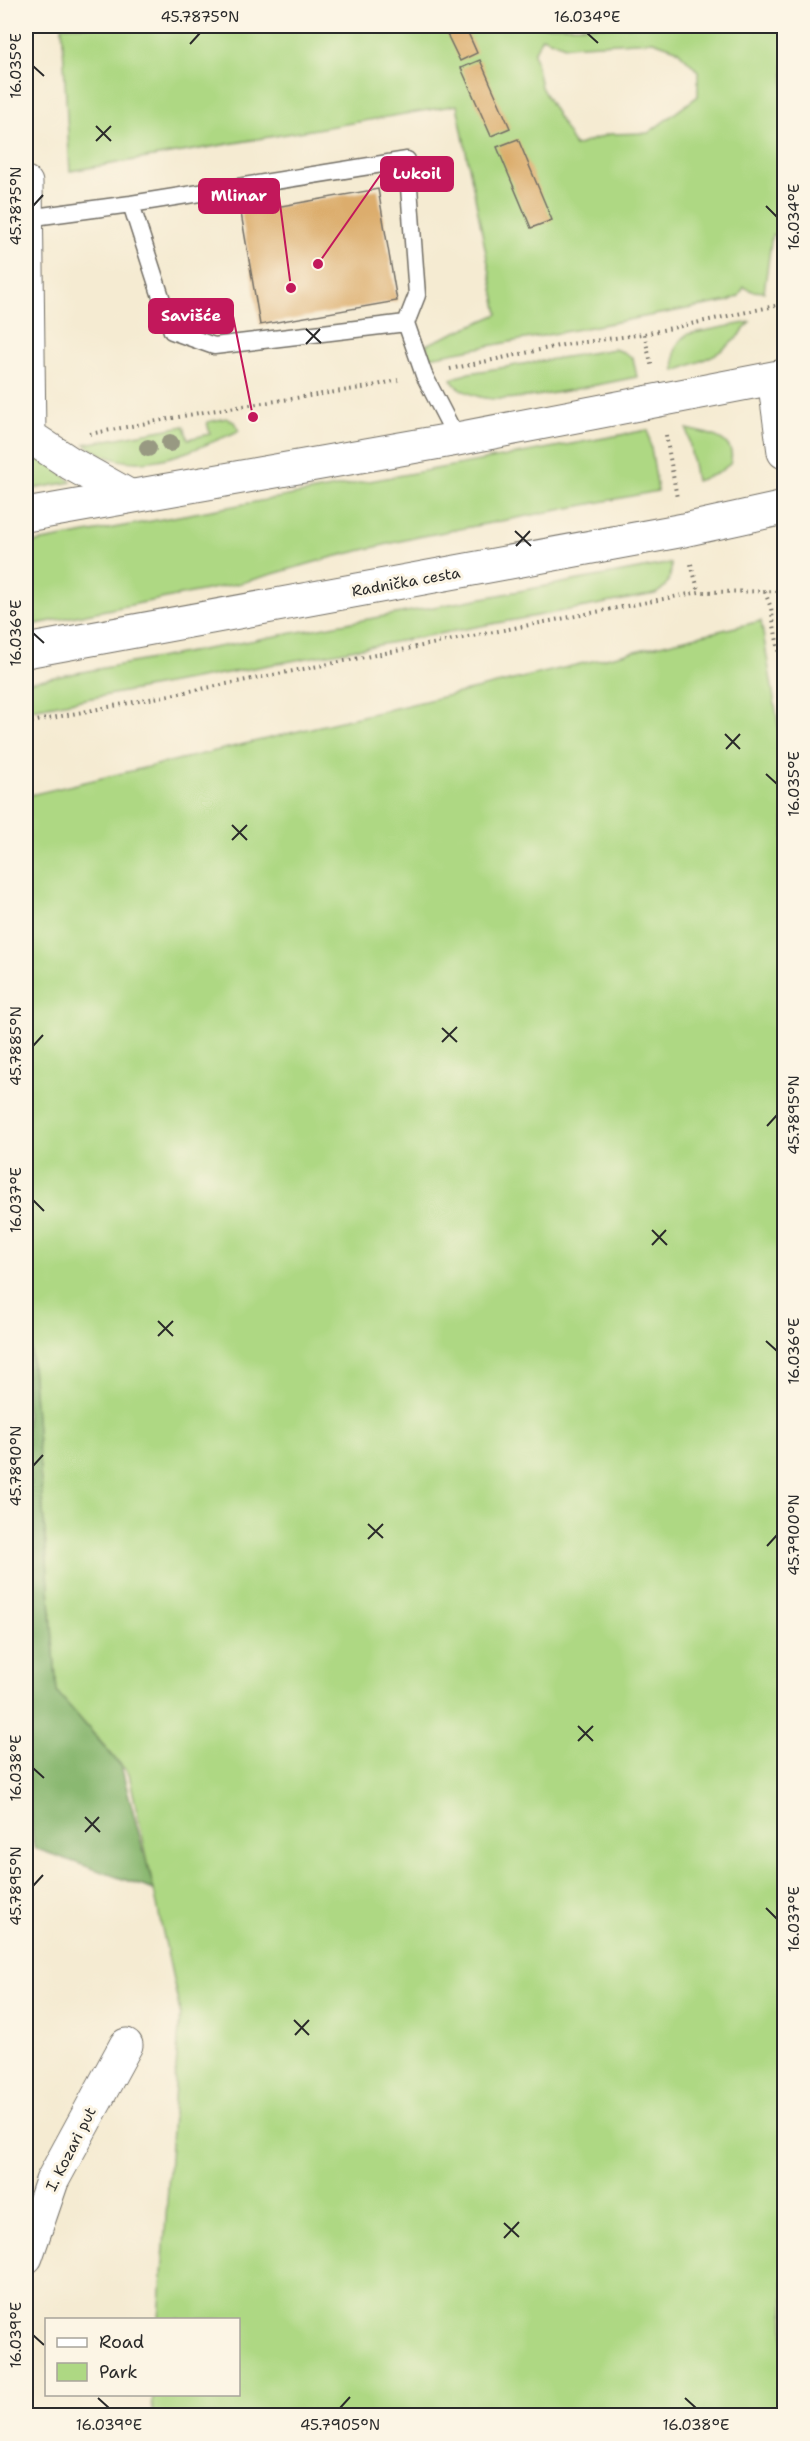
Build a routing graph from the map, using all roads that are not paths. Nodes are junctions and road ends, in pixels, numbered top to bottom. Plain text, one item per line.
1 (26, 183) edge
2 (131, 204) junction
3 (27, 218) junction
4 (406, 323) junction
5 (779, 377) edge
6 (27, 439) edge
7 (458, 439) junction
8 (784, 452) edge
9 (129, 496) junction
10 (784, 508) edge
11 (26, 515) edge
12 (26, 651) edge
13 (126, 2045) dead end
14 (26, 2257) edge

1 - 3 main road
2 - 3 lane
2 - 4 lane
2 - 4 lane
3 - 6 main road
4 - 7 lane
5 - 7 main road
5 - 8 main road
6 - 9 main road
7 - 9 main road
9 - 11 main road
10 - 12 main road, Radnička cesta
13 - 14 main road, I. Kozari put

